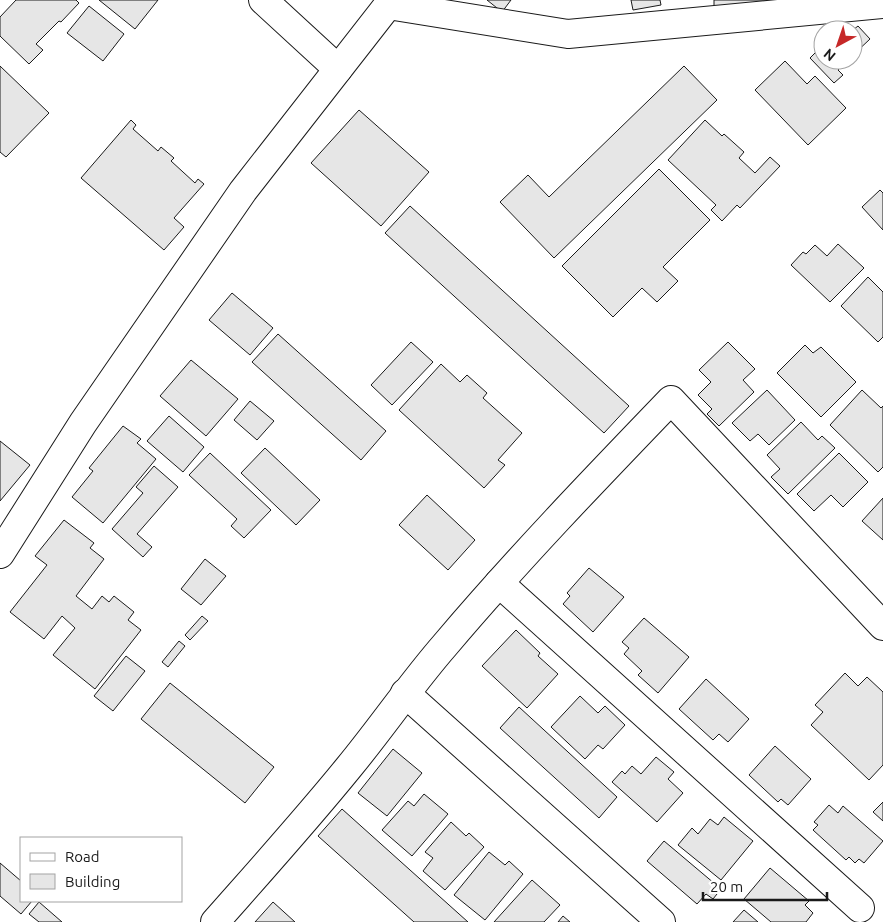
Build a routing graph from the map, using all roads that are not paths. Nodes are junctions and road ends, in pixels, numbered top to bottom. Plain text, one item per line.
1 (264, 0) edge
2 (390, 2) edge
3 (883, 4) edge
4 (338, 69) junction
5 (0, 554) edge
6 (499, 583) junction
7 (883, 626) edge
8 (405, 693) junction
9 (860, 908) dead end
10 (215, 922) edge
11 (661, 922) edge

1 - 4 street
2 - 3 street
2 - 4 street
4 - 5 street
6 - 7 street
6 - 8 street
6 - 9 street
8 - 10 street
8 - 11 street

